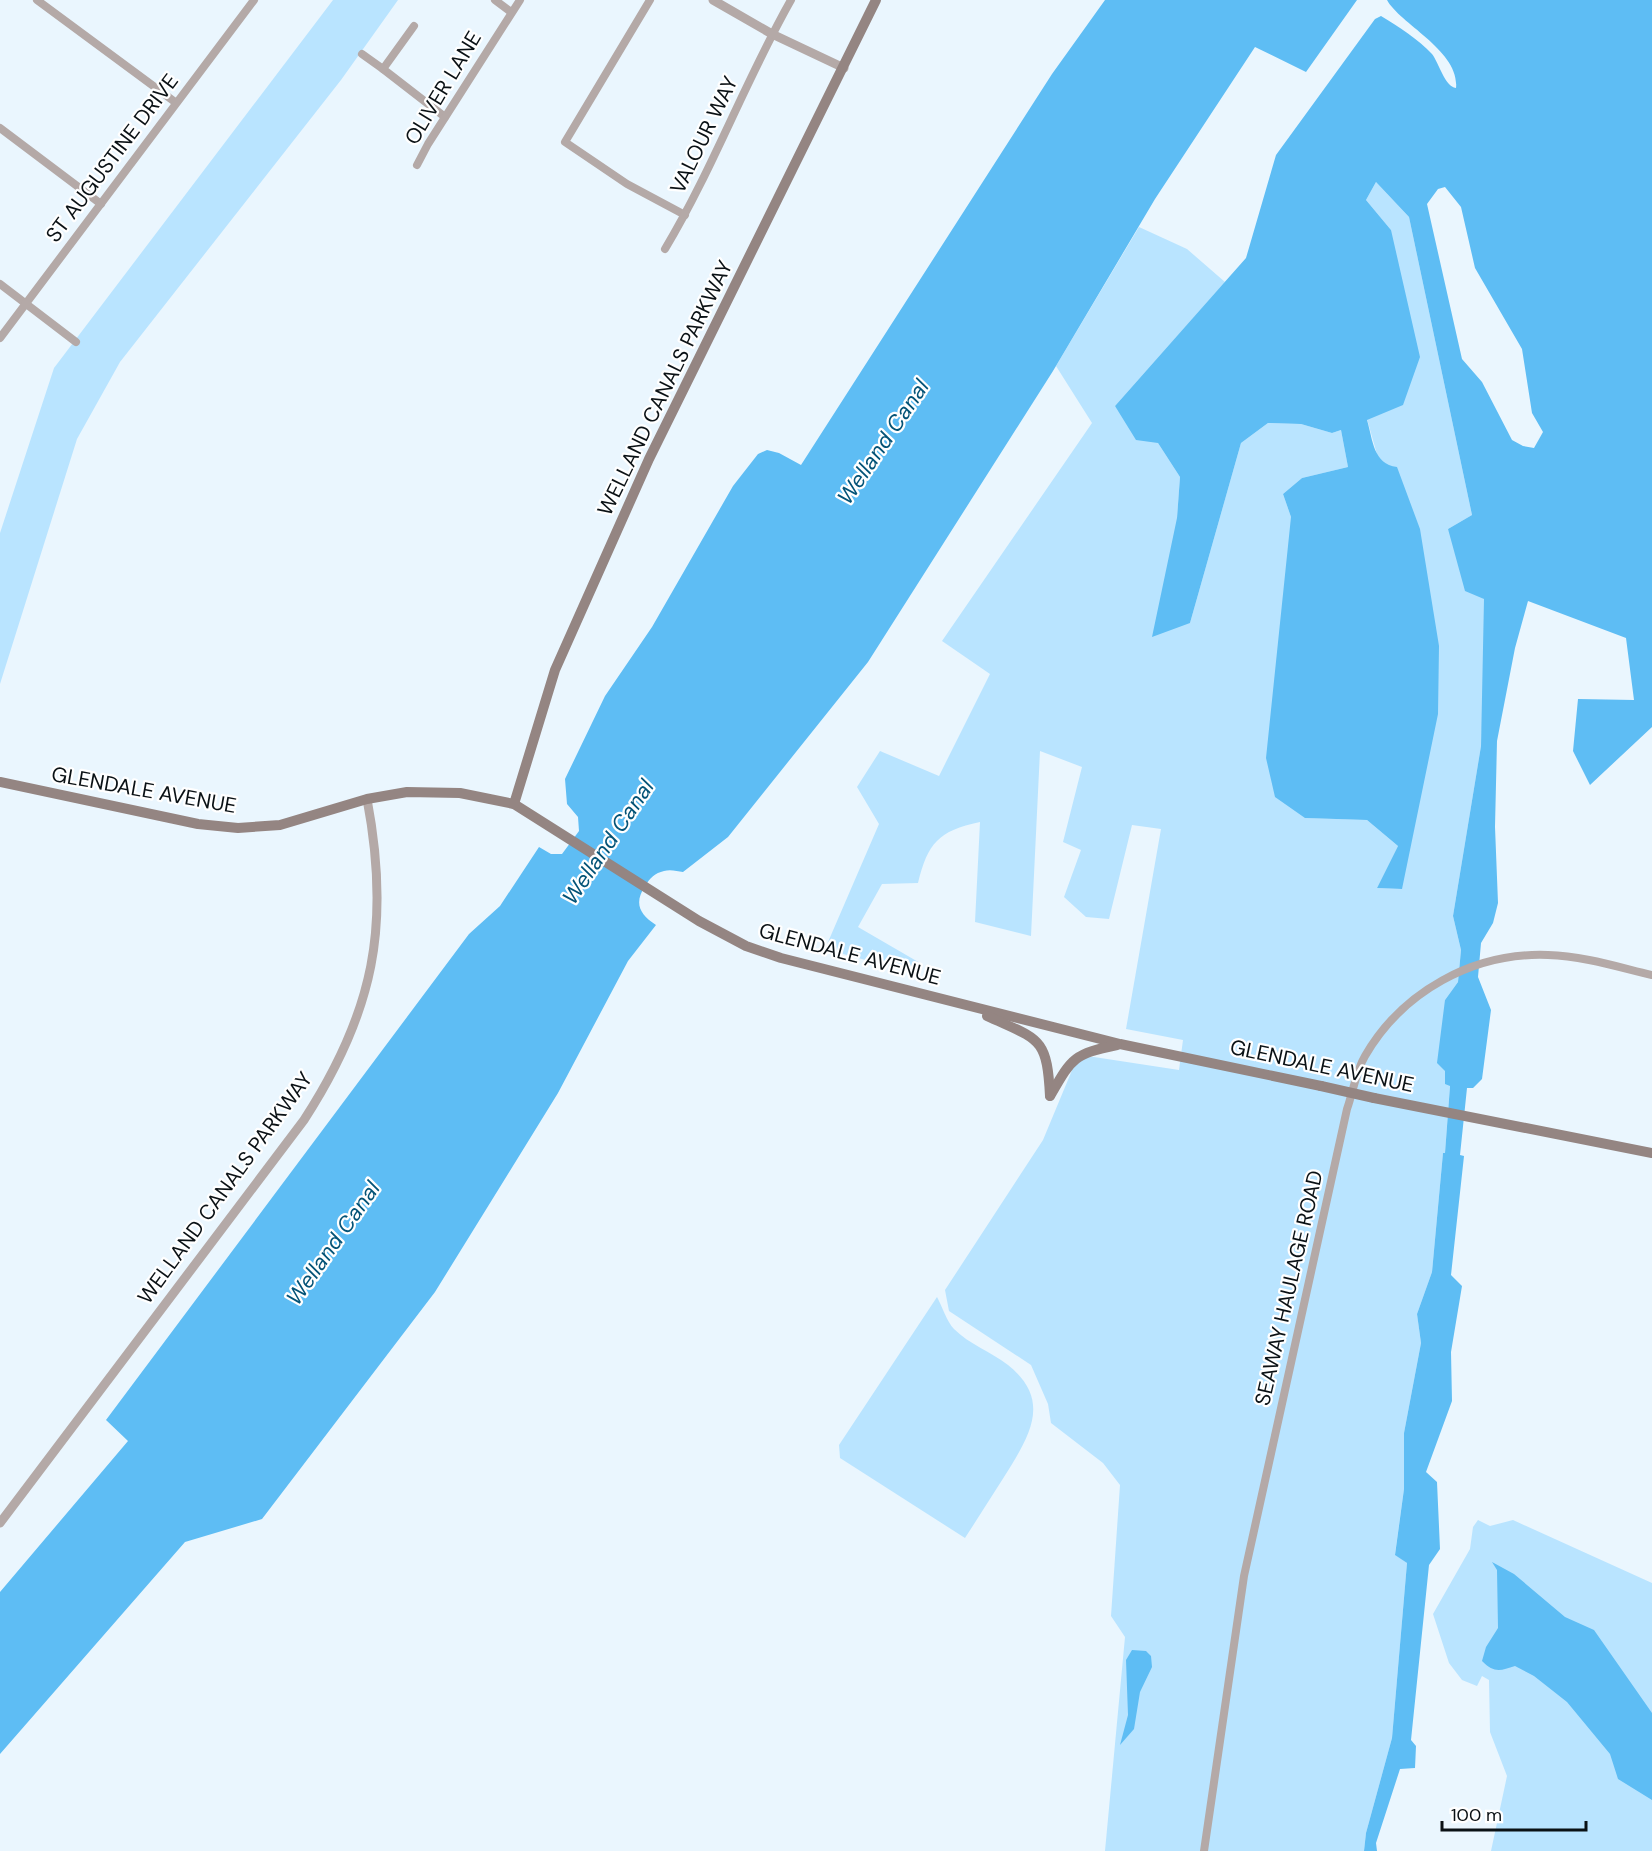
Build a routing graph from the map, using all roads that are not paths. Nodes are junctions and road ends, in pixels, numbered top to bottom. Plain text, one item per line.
1 (37, 0) edge
2 (495, 0) edge
3 (520, 0) edge
4 (650, 0) edge
5 (713, 0) edge
6 (791, 0) edge
7 (876, 0) edge
8 (250, 1) edge
9 (511, 12) junction
10 (414, 26) dead end
11 (772, 34) junction
12 (362, 54) dead end
13 (844, 68) junction
14 (383, 69) junction
15 (175, 102) junction
16 (445, 117) junction
17 (0, 128) edge
18 (417, 165) dead end
19 (101, 204) junction
20 (685, 215) junction
21 (665, 249) dead end
22 (0, 284) edge
23 (26, 303) junction
24 (0, 338) edge
25 (76, 342) dead end
26 (0, 782) edge
27 (367, 799) junction
28 (514, 804) junction
29 (1652, 975) edge
30 (967, 1005) junction
31 (1120, 1044) junction
32 (1652, 1153) edge
33 (0, 1523) edge
34 (1204, 1851) edge

1 - 15 street
2 - 9 street
3 - 9 street, OLIVER LANE
4 - 20 street
5 - 11 street
6 - 11 street, VALOUR WAY
7 - 13 main road, WELLAND CANALS PARKWAY
8 - 15 street, ST AUGUSTINE DRIVE
9 - 16 street, OLIVER LANE
10 - 14 street
11 - 13 street
11 - 20 street, VALOUR WAY
12 - 14 street
13 - 28 main road, WELLAND CANALS PARKWAY
14 - 16 street
15 - 19 street, ST AUGUSTINE DRIVE
16 - 18 street, OLIVER LANE
17 - 19 street
19 - 23 street, ST AUGUSTINE DRIVE
20 - 21 street, VALOUR WAY
22 - 23 street
23 - 24 street, ST AUGUSTINE DRIVE
23 - 25 street
26 - 27 main road, GLENDALE AVENUE
27 - 28 main road, GLENDALE AVENUE
27 - 33 street, WELLAND CANALS PARKWAY
28 - 30 main road, GLENDALE AVENUE
29 - 34 street, SEAWAY HAULAGE ROAD
30 - 31 main road, GLENDALE AVENUE
30 - 31 main road
31 - 32 main road, GLENDALE AVENUE, bridge

